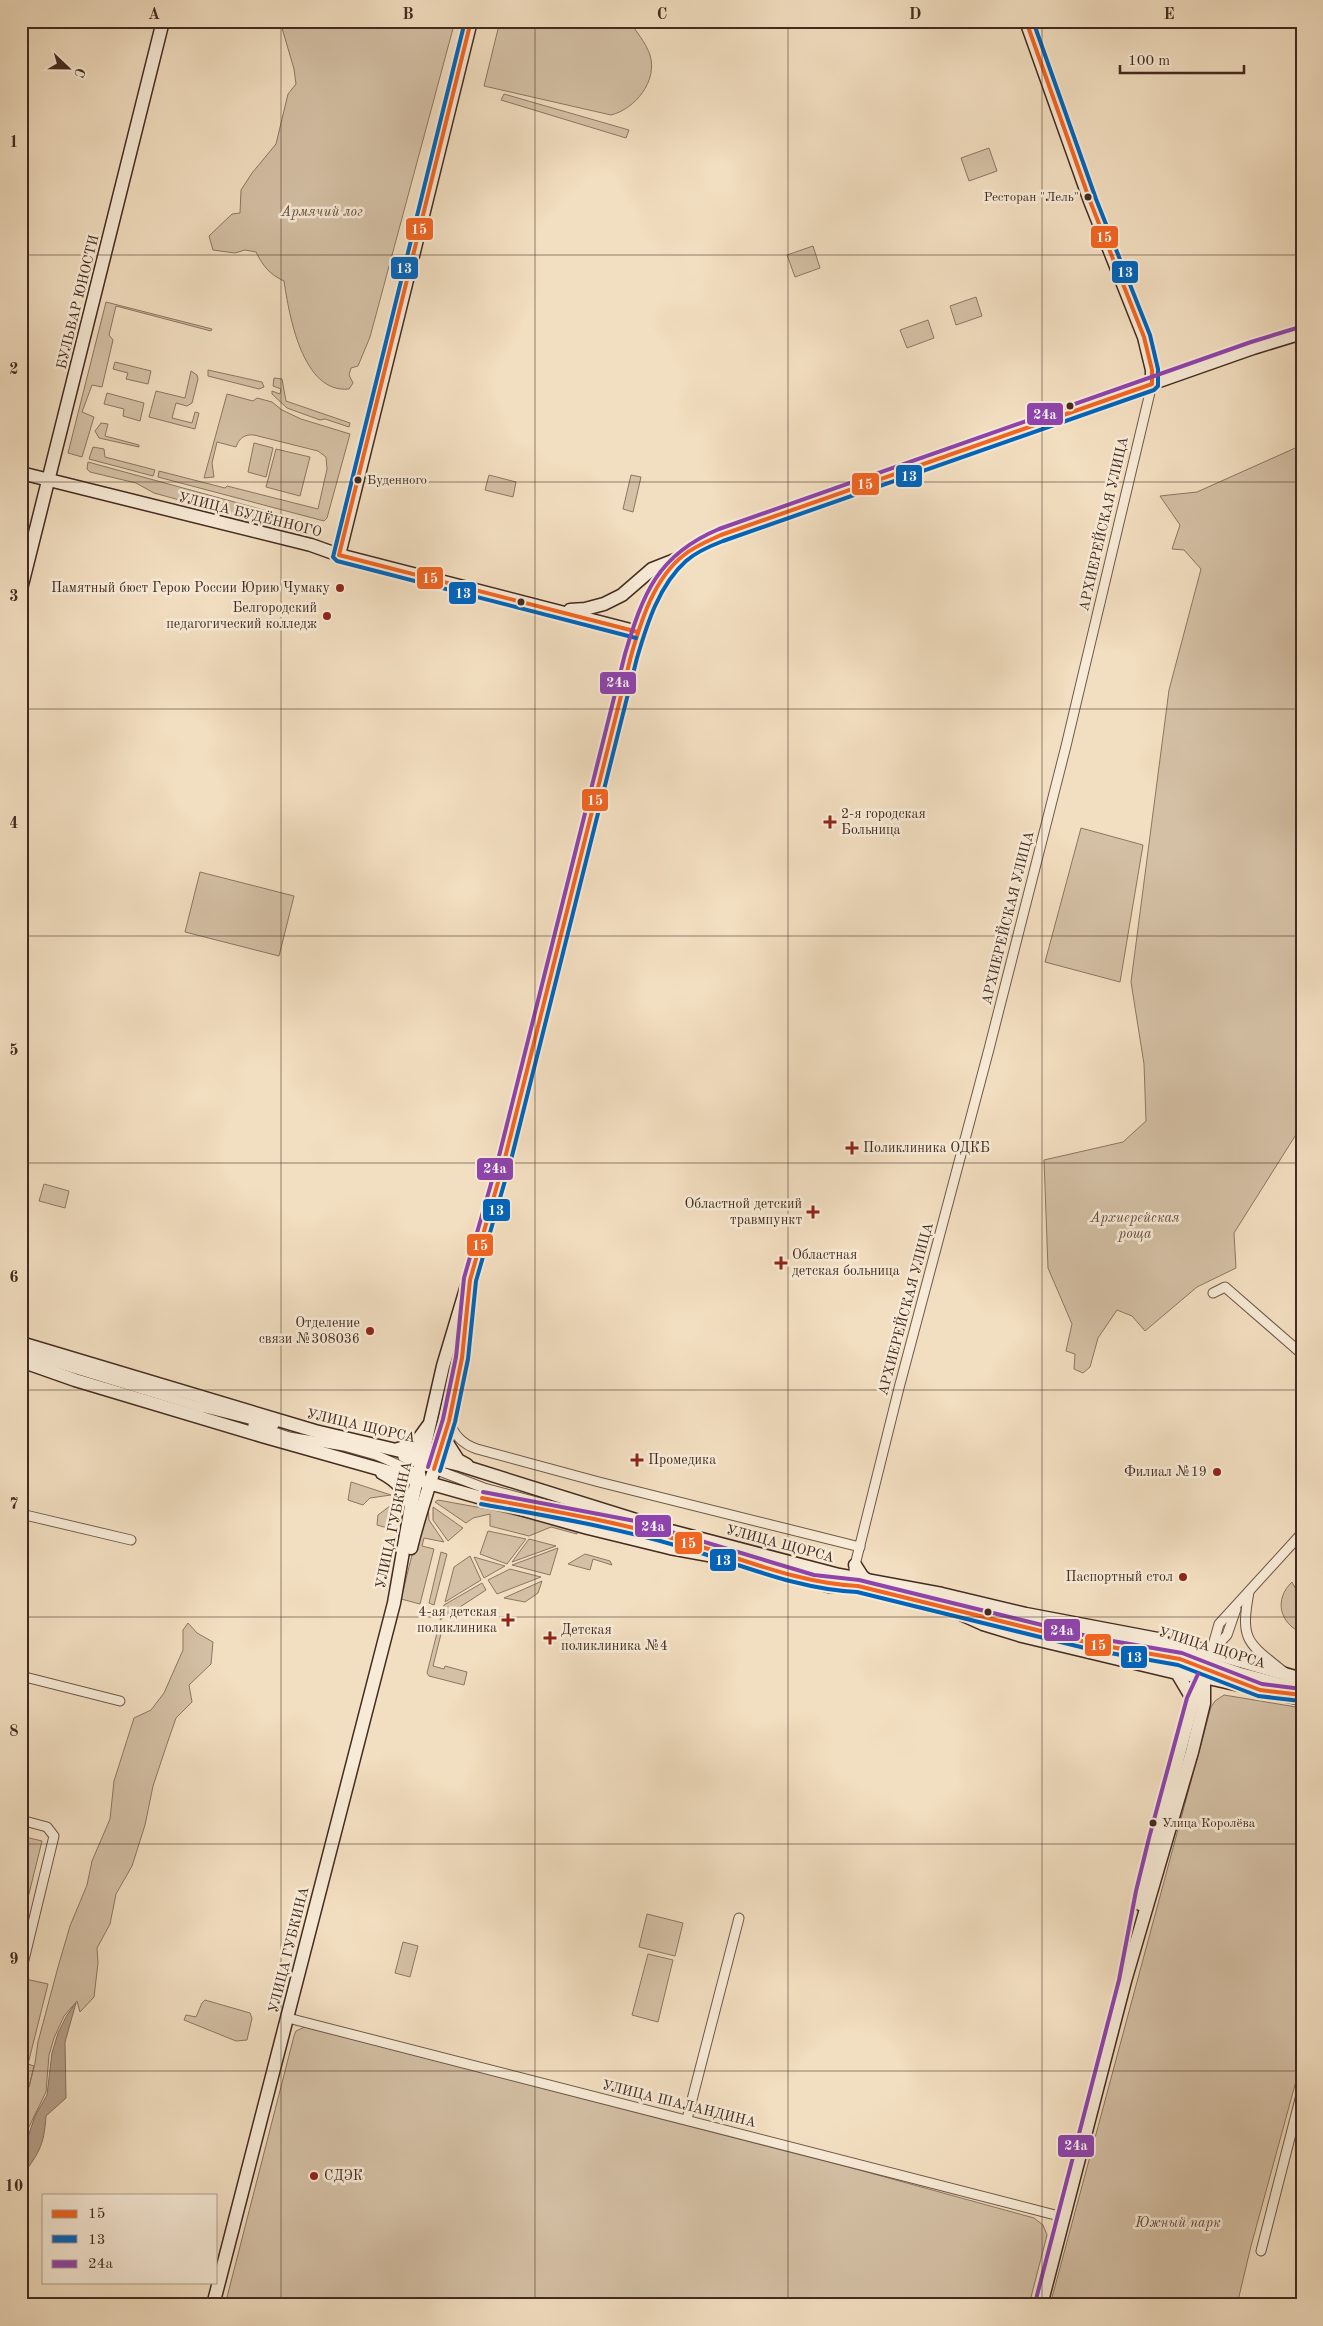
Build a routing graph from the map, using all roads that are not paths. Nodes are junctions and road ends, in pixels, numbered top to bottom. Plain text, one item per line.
1 (163, 21) edge
2 (471, 21) edge
3 (1026, 21) edge
4 (1302, 333) edge
5 (1152, 384) junction
6 (21, 473) edge
7 (49, 480) junction
8 (339, 555) junction
9 (681, 558) junction
10 (21, 589) edge
11 (557, 611) junction
12 (638, 632) junction
13 (470, 1280) junction
14 (1213, 1293) dead end
15 (21, 1343) edge
16 (21, 1352) edge
17 (1302, 1354) edge
18 (21, 1361) edge
19 (449, 1421) junction
20 (429, 1424) junction
21 (444, 1438) junction
22 (396, 1450) junction
23 (368, 1464) junction
24 (427, 1470) junction
25 (474, 1470) junction
26 (482, 1498) junction
27 (411, 1506) junction
28 (21, 1514) edge
29 (590, 1516) junction
30 (671, 1531) junction
31 (1302, 1533) edge
32 (131, 1540) dead end
33 (860, 1547) junction
34 (736, 1560) junction
35 (856, 1580) junction
36 (1249, 1592) junction
37 (394, 1603) junction
38 (945, 1607) junction
39 (1208, 1665) junction
40 (1177, 1673) junction
41 (1286, 1674) junction
42 (21, 1676) edge
43 (1302, 1678) edge
44 (1302, 1689) edge
45 (1260, 1690) junction
46 (1302, 1695) edge
47 (1193, 1700) junction
48 (1302, 1700) edge
49 (120, 1701) dead end
50 (21, 1820) edge
51 (739, 1918) dead end
52 (21, 1965) edge
53 (1125, 1981) junction
54 (288, 2018) junction
55 (1302, 2090) edge
56 (687, 2119) junction
57 (1063, 2217) junction
58 (1260, 2251) dead end
59 (213, 2305) edge
60 (1041, 2305) edge

1 - 7 main road, БУЛЬВАР ЮНОСТИ
2 - 8 main road
3 - 5 main road
4 - 5 main road, УЛИЦА ГУБКИНА
5 - 9 main road, УЛИЦА ГУБКИНА
5 - 33 street, АРХИЕРЕЙСКАЯ УЛИЦА
6 - 7 main road, УЛИЦА БУДЁННОГО
7 - 8 main road, УЛИЦА БУДЁННОГО
7 - 10 main road, БУЛЬВАР ЮНОСТИ
8 - 11 main road, УЛИЦА БУДЁННОГО
9 - 11 main road, УЛИЦА БУДЁННОГО
9 - 12 main road, УЛИЦА ГУБКИНА
11 - 12 main road, УЛИЦА БУДЁННОГО
12 - 13 main road, УЛИЦА ГУБКИНА
13 - 19 main road, УЛИЦА ГУБКИНА
13 - 20 main road, УЛИЦА ГУБКИНА
14 - 17 street
15 - 22 main road, УЛИЦА ЩОРСА
16 - 24 street
18 - 23 main road, УЛИЦА ЩОРСА
19 - 21 main road, УЛИЦА ГУБКИНА
19 - 33 street, УЛИЦА ЩОРСА
20 - 22 main road
20 - 24 main road, УЛИЦА ГУБКИНА
21 - 24 main road, УЛИЦА ГУБКИНА
21 - 25 main road
22 - 24 main road, УЛИЦА ЩОРСА
23 - 24 main road, УЛИЦА ЩОРСА
23 - 27 main road
24 - 25 main road, УЛИЦА ЩОРСА
24 - 26 main road, УЛИЦА ЩОРСА
24 - 27 main road, УЛИЦА ГУБКИНА
24 - 29 street
24 - 37 main road, УЛИЦА ГУБКИНА
25 - 30 main road, УЛИЦА ЩОРСА
26 - 29 street, УЛИЦА ЩОРСА
26 - 34 main road, УЛИЦА ЩОРСА
27 - 37 main road, УЛИЦА ГУБКИНА
28 - 32 street
29 - 30 street
29 - 34 street, УЛИЦА ЩОРСА
30 - 35 main road, УЛИЦА ЩОРСА
31 - 36 street
33 - 35 street, АРХИЕРЕЙСКАЯ УЛИЦА
34 - 35 main road, УЛИЦА ЩОРСА
35 - 38 main road, УЛИЦА ЩОРСА
35 - 39 main road
36 - 39 street
36 - 41 street
37 - 54 main road, УЛИЦА ГУБКИНА
38 - 39 street, УЛИЦА ЩОРСА
38 - 40 main road
39 - 40 main road
39 - 41 main road
39 - 44 street, УЛИЦА ЩОРСА
39 - 45 main road
39 - 47 main road
39 - 53 main road
40 - 47 main road
41 - 43 main road
42 - 49 street
45 - 46 street, УЛИЦА ЩОРСА
45 - 48 main road
47 - 53 main road
50 - 52 street
51 - 56 street
53 - 57 main road
54 - 56 street, УЛИЦА ШАЛАНДИНА
54 - 59 main road, УЛИЦА ГУБКИНА
55 - 58 street
56 - 57 street, УЛИЦА ШАЛАНДИНА
57 - 60 main road

